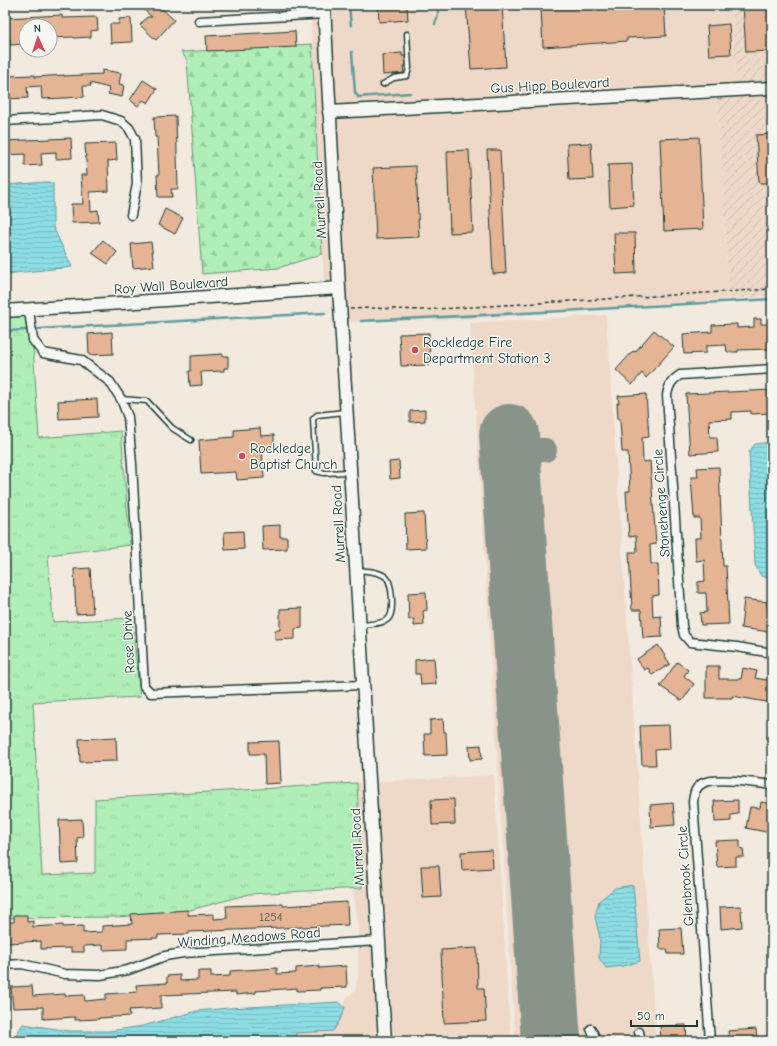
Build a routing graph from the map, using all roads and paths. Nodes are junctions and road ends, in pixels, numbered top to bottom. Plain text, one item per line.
1 (324, 9) edge
2 (199, 21) dead end
3 (408, 34) dead end
4 (383, 84) dead end
5 (772, 88) edge
6 (329, 112) junction
7 (5, 121) edge
8 (131, 215) dead end
9 (339, 288) junction
10 (772, 289) edge
11 (29, 310) junction
12 (340, 310) junction
13 (5, 311) edge
14 (772, 369) edge
15 (121, 400) junction
16 (346, 412) junction
17 (191, 440) dead end
18 (350, 472) junction
19 (356, 570) junction
20 (359, 626) junction
21 (772, 653) edge
22 (363, 684) junction
23 (772, 785) edge
24 (378, 941) junction
25 (5, 965) edge
26 (591, 1029) dead end
27 (639, 1032) dead end
28 (385, 1041) edge
29 (597, 1041) edge
30 (641, 1041) edge
31 (710, 1041) edge

1 - 2 street
1 - 6 street, Murrell Road
3 - 4 lane
5 - 6 street, Gus Hipp Boulevard
6 - 9 street, Murrell Road
7 - 8 street
9 - 11 street, Roy Wall Boulevard
9 - 12 street, Murrell Road
10 - 12 path
11 - 13 street, Roy Wall Boulevard
11 - 15 street, Rose Drive
12 - 16 street, Murrell Road
14 - 21 street, Stonehenge Circle
15 - 17 lane
15 - 22 street, Rose Drive
16 - 18 street, Murrell Road
16 - 18 lane
18 - 19 street, Murrell Road
19 - 20 street, Murrell Road
19 - 20 lane
20 - 22 street, Murrell Road
22 - 24 street, Murrell Road
23 - 31 street, Glenbrook Circle
24 - 25 street, Winding Meadows Road
24 - 28 street, Murrell Road
26 - 29 street
27 - 30 street

